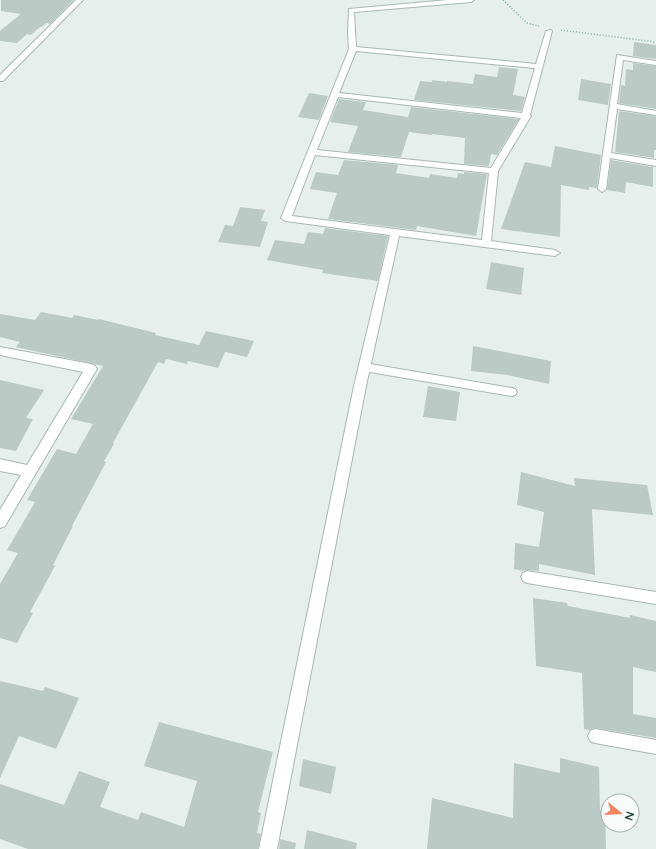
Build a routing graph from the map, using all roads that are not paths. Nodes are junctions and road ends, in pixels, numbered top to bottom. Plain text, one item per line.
1 (80, 0) edge
2 (471, 0) edge
3 (552, 30) road end
4 (353, 48) junction
5 (656, 63) edge
6 (539, 66) junction
7 (0, 79) edge
8 (336, 94) junction
9 (613, 106) junction
10 (656, 113) edge
11 (527, 116) junction
12 (313, 152) junction
13 (606, 155) junction
14 (656, 163) edge
15 (494, 171) junction
16 (602, 189) dead end
17 (395, 233) junction
18 (486, 244) junction
19 (555, 253) dead end
20 (0, 351) edge
21 (364, 367) junction
22 (512, 392) dead end
23 (0, 465) edge
24 (30, 471) junction
25 (0, 522) edge
26 (526, 577) dead end
27 (656, 598) edge
28 (595, 736) dead end
29 (656, 748) edge
30 (268, 849) edge

1 - 7 street
2 - 4 street
3 - 6 street
4 - 6 street
4 - 8 street
5 - 9 street
6 - 11 street
8 - 11 street
8 - 12 street
9 - 10 street
9 - 13 street
11 - 15 street
12 - 15 street
12 - 17 street
13 - 14 street
13 - 16 street
15 - 18 street
17 - 18 street
17 - 21 street
18 - 19 street
20 - 24 street
21 - 22 lane
21 - 30 street
23 - 24 street
24 - 25 street
26 - 27 lane
28 - 29 lane

